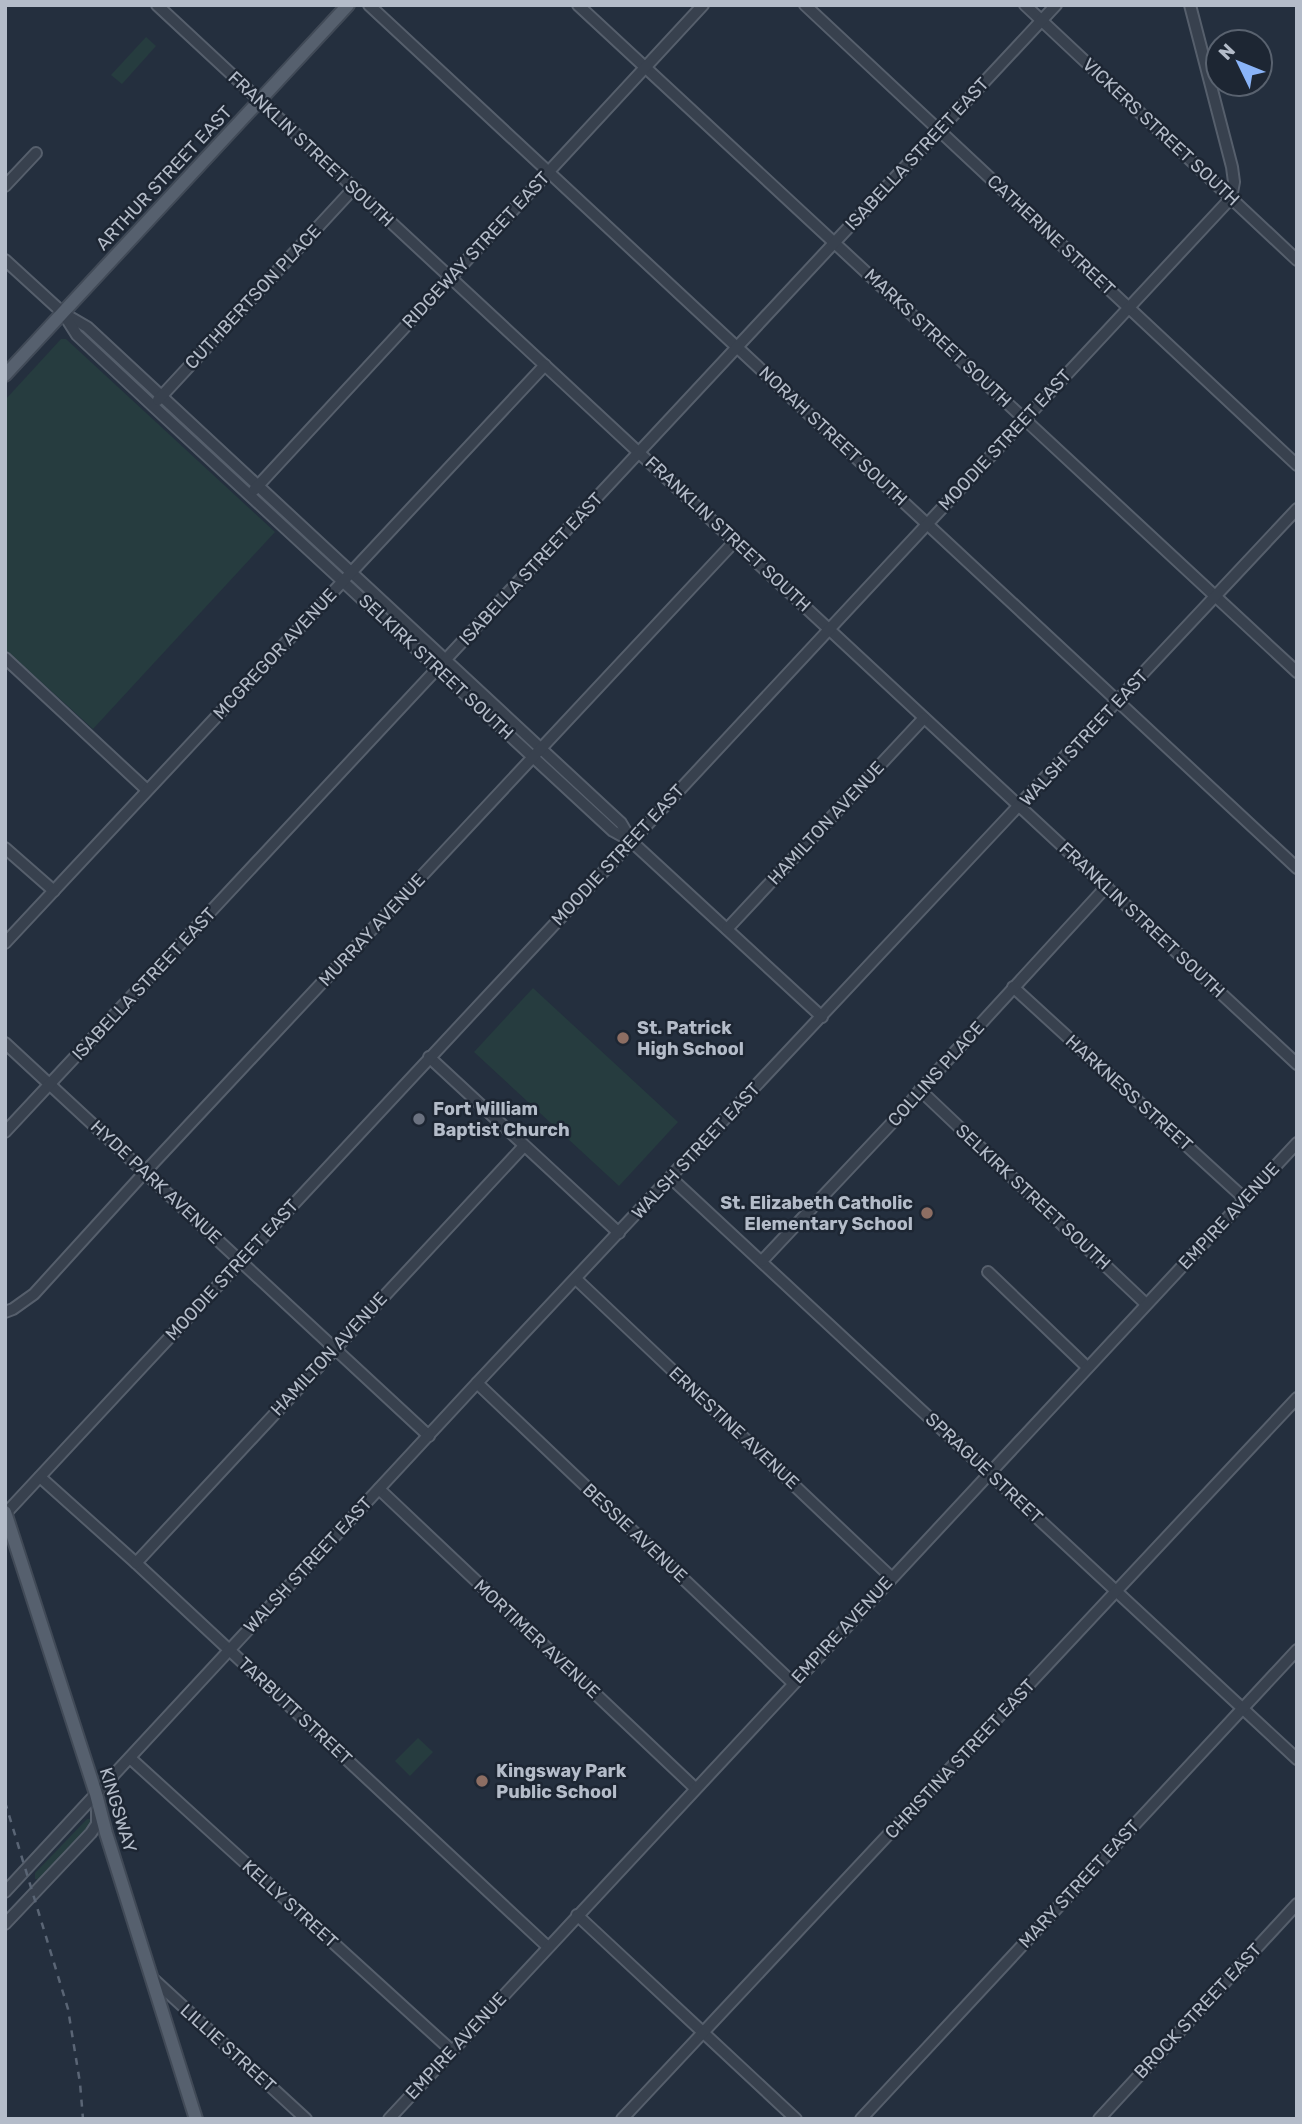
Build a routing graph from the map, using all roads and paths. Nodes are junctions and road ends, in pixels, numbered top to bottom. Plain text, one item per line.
1 (156, 5) edge
2 (348, 5) edge
3 (369, 5) edge
4 (578, 5) edge
5 (703, 5) edge
6 (805, 5) edge
7 (1025, 5) edge
8 (1056, 5) edge
9 (1190, 5) edge
10 (1042, 21) junction
11 (645, 68) junction
12 (259, 101) junction
13 (939, 131) junction
14 (36, 153) dead end
15 (549, 172) junction
16 (5, 186) edge
17 (353, 188) junction
18 (1231, 198) junction
19 (834, 242) junction
20 (5, 260) edge
21 (1297, 260) edge
22 (450, 277) junction
23 (1129, 308) junction
24 (63, 313) junction
25 (738, 347) junction
26 (545, 365) junction
27 (5, 375) edge
28 (162, 397) junction
29 (153, 406) junction
30 (1024, 419) junction
31 (639, 452) junction
32 (1297, 465) edge
33 (254, 490) junction
34 (1297, 509) edge
35 (927, 523) junction
36 (735, 541) junction
37 (347, 577) junction
38 (1215, 596) junction
39 (830, 628) junction
40 (5, 658) edge
41 (443, 665) junction
42 (1297, 672) edge
43 (1117, 702) junction
44 (924, 718) junction
45 (537, 753) junction
46 (147, 790) junction
47 (1019, 807) junction
48 (631, 841) junction
49 (5, 848) edge
50 (1297, 868) edge
51 (1107, 886) junction
52 (54, 891) junction
53 (727, 929) junction
54 (5, 943) edge
55 (1013, 987) junction
56 (822, 1017) junction
57 (5, 1043) edge
58 (429, 1057) junction
59 (1297, 1064) edge
60 (50, 1084) junction
61 (920, 1090) junction
62 (5, 1132) edge
63 (1297, 1143) edge
64 (524, 1146) junction
65 (145, 1172) junction
66 (671, 1178) junction
67 (1245, 1199) junction
68 (619, 1233) junction
69 (241, 1261) junction
70 (762, 1261) junction
71 (988, 1272) dead end
72 (576, 1279) junction
73 (1146, 1304) junction
74 (5, 1312) edge
75 (335, 1347) junction
76 (1087, 1367) junction
77 (477, 1383) junction
78 (1297, 1398) edge
79 (429, 1436) junction
80 (989, 1473) junction
81 (40, 1477) junction
82 (379, 1489) junction
83 (5, 1512) edge
84 (136, 1563) junction
85 (891, 1577) junction
86 (1116, 1591) junction
87 (229, 1650) junction
88 (1297, 1650) edge
89 (793, 1683) junction
90 (1242, 1709) junction
91 (130, 1758) junction
92 (1297, 1759) edge
93 (695, 1788) junction
94 (96, 1794) junction
95 (5, 1892) edge
96 (1297, 1904) edge
97 (577, 1915) junction
98 (5, 1924) edge
99 (548, 1947) junction
100 (151, 1977) junction
101 (702, 2032) junction
102 (451, 2050) junction
103 (196, 2119) edge
104 (306, 2119) edge
105 (389, 2119) edge
106 (622, 2119) edge
107 (796, 2119) edge
108 (861, 2119) edge
109 (1099, 2119) edge

1 - 12 street, FRANKLIN STREET SOUTH
2 - 12 main road, ARTHUR STREET EAST
3 - 15 street, NORAH STREET SOUTH
4 - 11 street, MARKS STREET SOUTH
5 - 11 street, RIDGEWAY STREET EAST
6 - 13 street, CATHERINE STREET
7 - 10 street, VICKERS STREET SOUTH
8 - 10 street, ISABELLA STREET EAST
9 - 18 street
10 - 13 street, ISABELLA STREET EAST
10 - 18 street, VICKERS STREET SOUTH
11 - 15 street, RIDGEWAY STREET EAST
11 - 19 street, MARKS STREET SOUTH
12 - 17 street, FRANKLIN STREET SOUTH
12 - 24 main road, ARTHUR STREET EAST
13 - 19 street, ISABELLA STREET EAST
13 - 23 street, CATHERINE STREET
14 - 16 street
15 - 22 street, RIDGEWAY STREET EAST
15 - 25 street, NORAH STREET SOUTH
17 - 22 street, FRANKLIN STREET SOUTH
17 - 28 street, CUTHBERTSON PLACE
18 - 21 street, VICKERS STREET SOUTH
18 - 23 street, MOODIE STREET EAST
19 - 25 street, ISABELLA STREET EAST
19 - 30 street, MARKS STREET SOUTH
20 - 24 street, SELKIRK STREET SOUTH
22 - 26 street, FRANKLIN STREET SOUTH
22 - 33 street, RIDGEWAY STREET EAST
23 - 30 street, MOODIE STREET EAST
23 - 32 street, CATHERINE STREET
24 - 27 main road, ARTHUR STREET EAST
24 - 28 street, SELKIRK STREET SOUTH
24 - 29 street, SELKIRK STREET SOUTH
25 - 31 street, ISABELLA STREET EAST
25 - 35 street, NORAH STREET SOUTH
26 - 31 street, FRANKLIN STREET SOUTH
26 - 37 street, MCGREGOR AVENUE
28 - 29 street, CUTHBERTSON PLACE
28 - 33 street, SELKIRK STREET SOUTH
29 - 33 street, SELKIRK STREET SOUTH
30 - 35 street, MOODIE STREET EAST
30 - 38 street, MARKS STREET SOUTH
31 - 36 street, FRANKLIN STREET SOUTH
31 - 41 street, ISABELLA STREET EAST
33 - 37 street, SELKIRK STREET SOUTH
34 - 38 street, WALSH STREET EAST
35 - 39 street, MOODIE STREET EAST
35 - 43 street, NORAH STREET SOUTH
36 - 39 street, FRANKLIN STREET SOUTH
36 - 45 street, MURRAY AVENUE
37 - 41 street, SELKIRK STREET SOUTH
37 - 46 street, MCGREGOR AVENUE
38 - 42 street, MARKS STREET SOUTH
38 - 43 street, WALSH STREET EAST
39 - 44 street, FRANKLIN STREET SOUTH
39 - 48 street, MOODIE STREET EAST
40 - 46 street
41 - 45 street, SELKIRK STREET SOUTH
41 - 60 street, ISABELLA STREET EAST
43 - 47 street, WALSH STREET EAST
43 - 50 street, NORAH STREET SOUTH
44 - 47 street, FRANKLIN STREET SOUTH
44 - 53 street, HAMILTON AVENUE
45 - 48 street, SELKIRK STREET SOUTH
45 - 65 street, MURRAY AVENUE
46 - 52 street, MCGREGOR AVENUE
47 - 51 street, FRANKLIN STREET SOUTH
47 - 56 street, WALSH STREET EAST
48 - 53 street, SELKIRK STREET SOUTH
48 - 58 street, MOODIE STREET EAST
49 - 52 street
51 - 55 street, COLLINS PLACE
51 - 59 street, FRANKLIN STREET SOUTH
52 - 54 street, MCGREGOR AVENUE
53 - 56 street, SELKIRK STREET SOUTH
55 - 61 street, COLLINS PLACE
55 - 67 street, HARKNESS STREET
56 - 66 street, WALSH STREET EAST
57 - 60 street, HYDE PARK AVENUE
58 - 64 street
58 - 69 street, MOODIE STREET EAST
60 - 62 street, ISABELLA STREET EAST
60 - 65 street, HYDE PARK AVENUE
61 - 70 street, COLLINS PLACE
61 - 73 street, SELKIRK STREET SOUTH
63 - 67 street, EMPIRE AVENUE
64 - 68 street
64 - 75 street, HAMILTON AVENUE
65 - 69 street, HYDE PARK AVENUE
65 - 74 street, MURRAY AVENUE
66 - 68 street, WALSH STREET EAST
66 - 70 street, SPRAGUE STREET
67 - 73 street, EMPIRE AVENUE
68 - 72 street, WALSH STREET EAST
69 - 75 street, HYDE PARK AVENUE
69 - 81 street, MOODIE STREET EAST
70 - 80 street, SPRAGUE STREET
71 - 76 street
72 - 77 street, WALSH STREET EAST
72 - 85 street, ERNESTINE AVENUE
73 - 76 street, EMPIRE AVENUE
75 - 79 street, HYDE PARK AVENUE
75 - 84 street, HAMILTON AVENUE
76 - 80 street, EMPIRE AVENUE
77 - 79 street, WALSH STREET EAST
77 - 89 street, BESSIE AVENUE
78 - 86 street, CHRISTINA STREET EAST
79 - 82 street, WALSH STREET EAST
80 - 85 street, EMPIRE AVENUE
80 - 86 street, SPRAGUE STREET
81 - 83 street, MOODIE STREET EAST
81 - 84 street, TARBUTT STREET
82 - 87 street, WALSH STREET EAST
82 - 93 street, MORTIMER AVENUE
83 - 94 main road, KINGSWAY
84 - 87 street, TARBUTT STREET
85 - 89 street, EMPIRE AVENUE
86 - 90 street, SPRAGUE STREET
86 - 101 street, CHRISTINA STREET EAST
87 - 91 street, WALSH STREET EAST
87 - 99 street, TARBUTT STREET
88 - 90 street, MARY STREET EAST
89 - 93 street, EMPIRE AVENUE
90 - 92 street, SPRAGUE STREET
90 - 108 street, MARY STREET EAST
91 - 94 street, WALSH STREET EAST
91 - 102 street, KELLY STREET
93 - 97 street, EMPIRE AVENUE
94 - 95 street, WALSH STREET EAST
94 - 98 street
94 - 100 main road, KINGSWAY
96 - 109 street, BROCK STREET EAST
97 - 99 street, EMPIRE AVENUE
97 - 101 street
99 - 102 street, EMPIRE AVENUE
100 - 103 main road, KINGSWAY
100 - 104 street, LILLIE STREET
101 - 106 street, CHRISTINA STREET EAST
101 - 107 street
102 - 105 street, EMPIRE AVENUE

